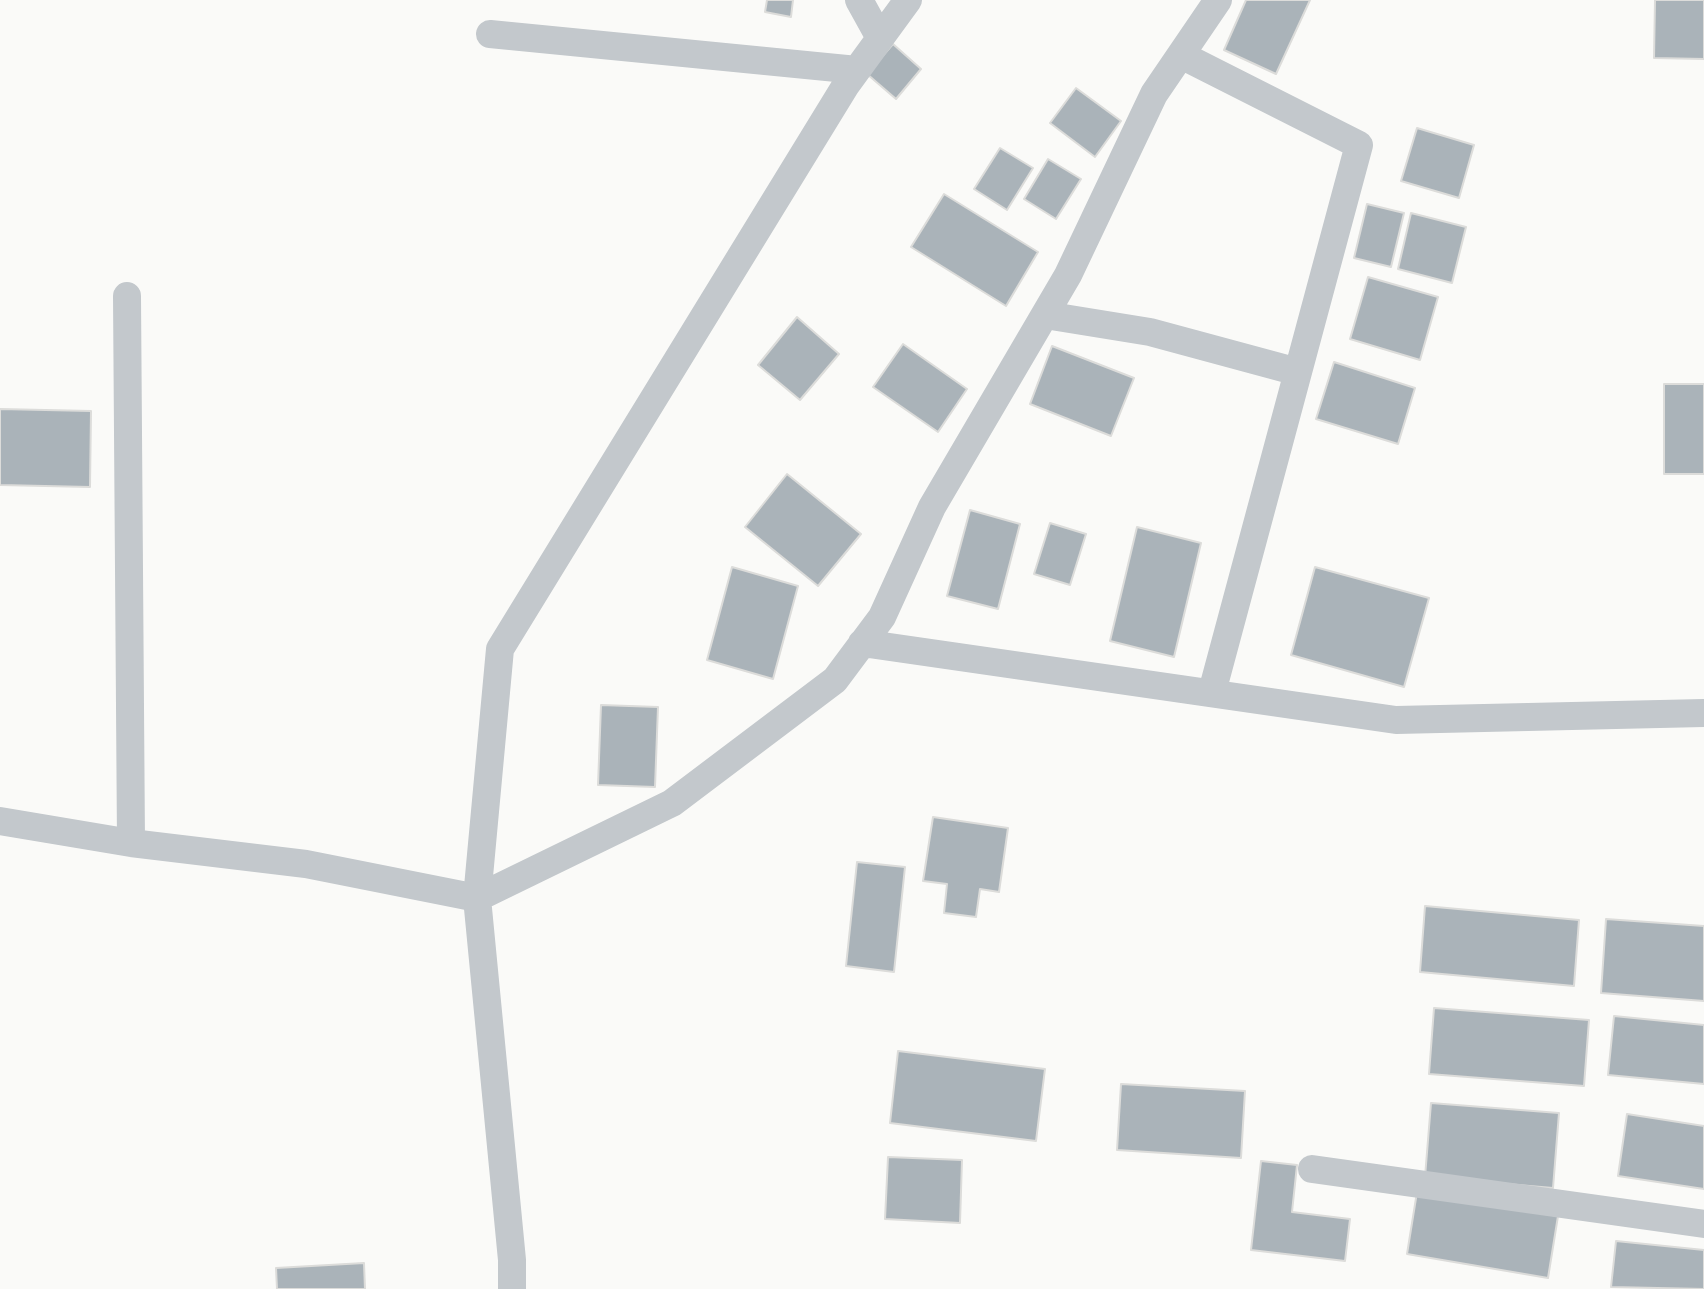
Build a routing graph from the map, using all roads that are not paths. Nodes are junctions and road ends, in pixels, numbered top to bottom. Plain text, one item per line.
1 (859, 0) edge
2 (908, 0) edge
3 (1218, 0) edge
4 (490, 34) dead end
5 (880, 38) junction
6 (1181, 55) junction
7 (857, 70) junction
8 (127, 296) dead end
9 (1045, 315) junction
10 (1298, 372) junction
11 (862, 643) junction
12 (1212, 692) junction
13 (1704, 713) edge
14 (0, 821) edge
15 (131, 843) junction
16 (477, 898) junction
17 (1312, 1169) dead end
18 (1704, 1224) edge
19 (512, 1289) edge

1 - 5 street
2 - 5 street
3 - 6 street
4 - 7 street
5 - 7 street
6 - 9 street
6 - 10 street
7 - 16 street
8 - 15 street
9 - 10 street
9 - 11 street
10 - 12 street
11 - 12 street
11 - 16 street
12 - 13 street
14 - 15 street
15 - 16 street
16 - 19 street
17 - 18 street

